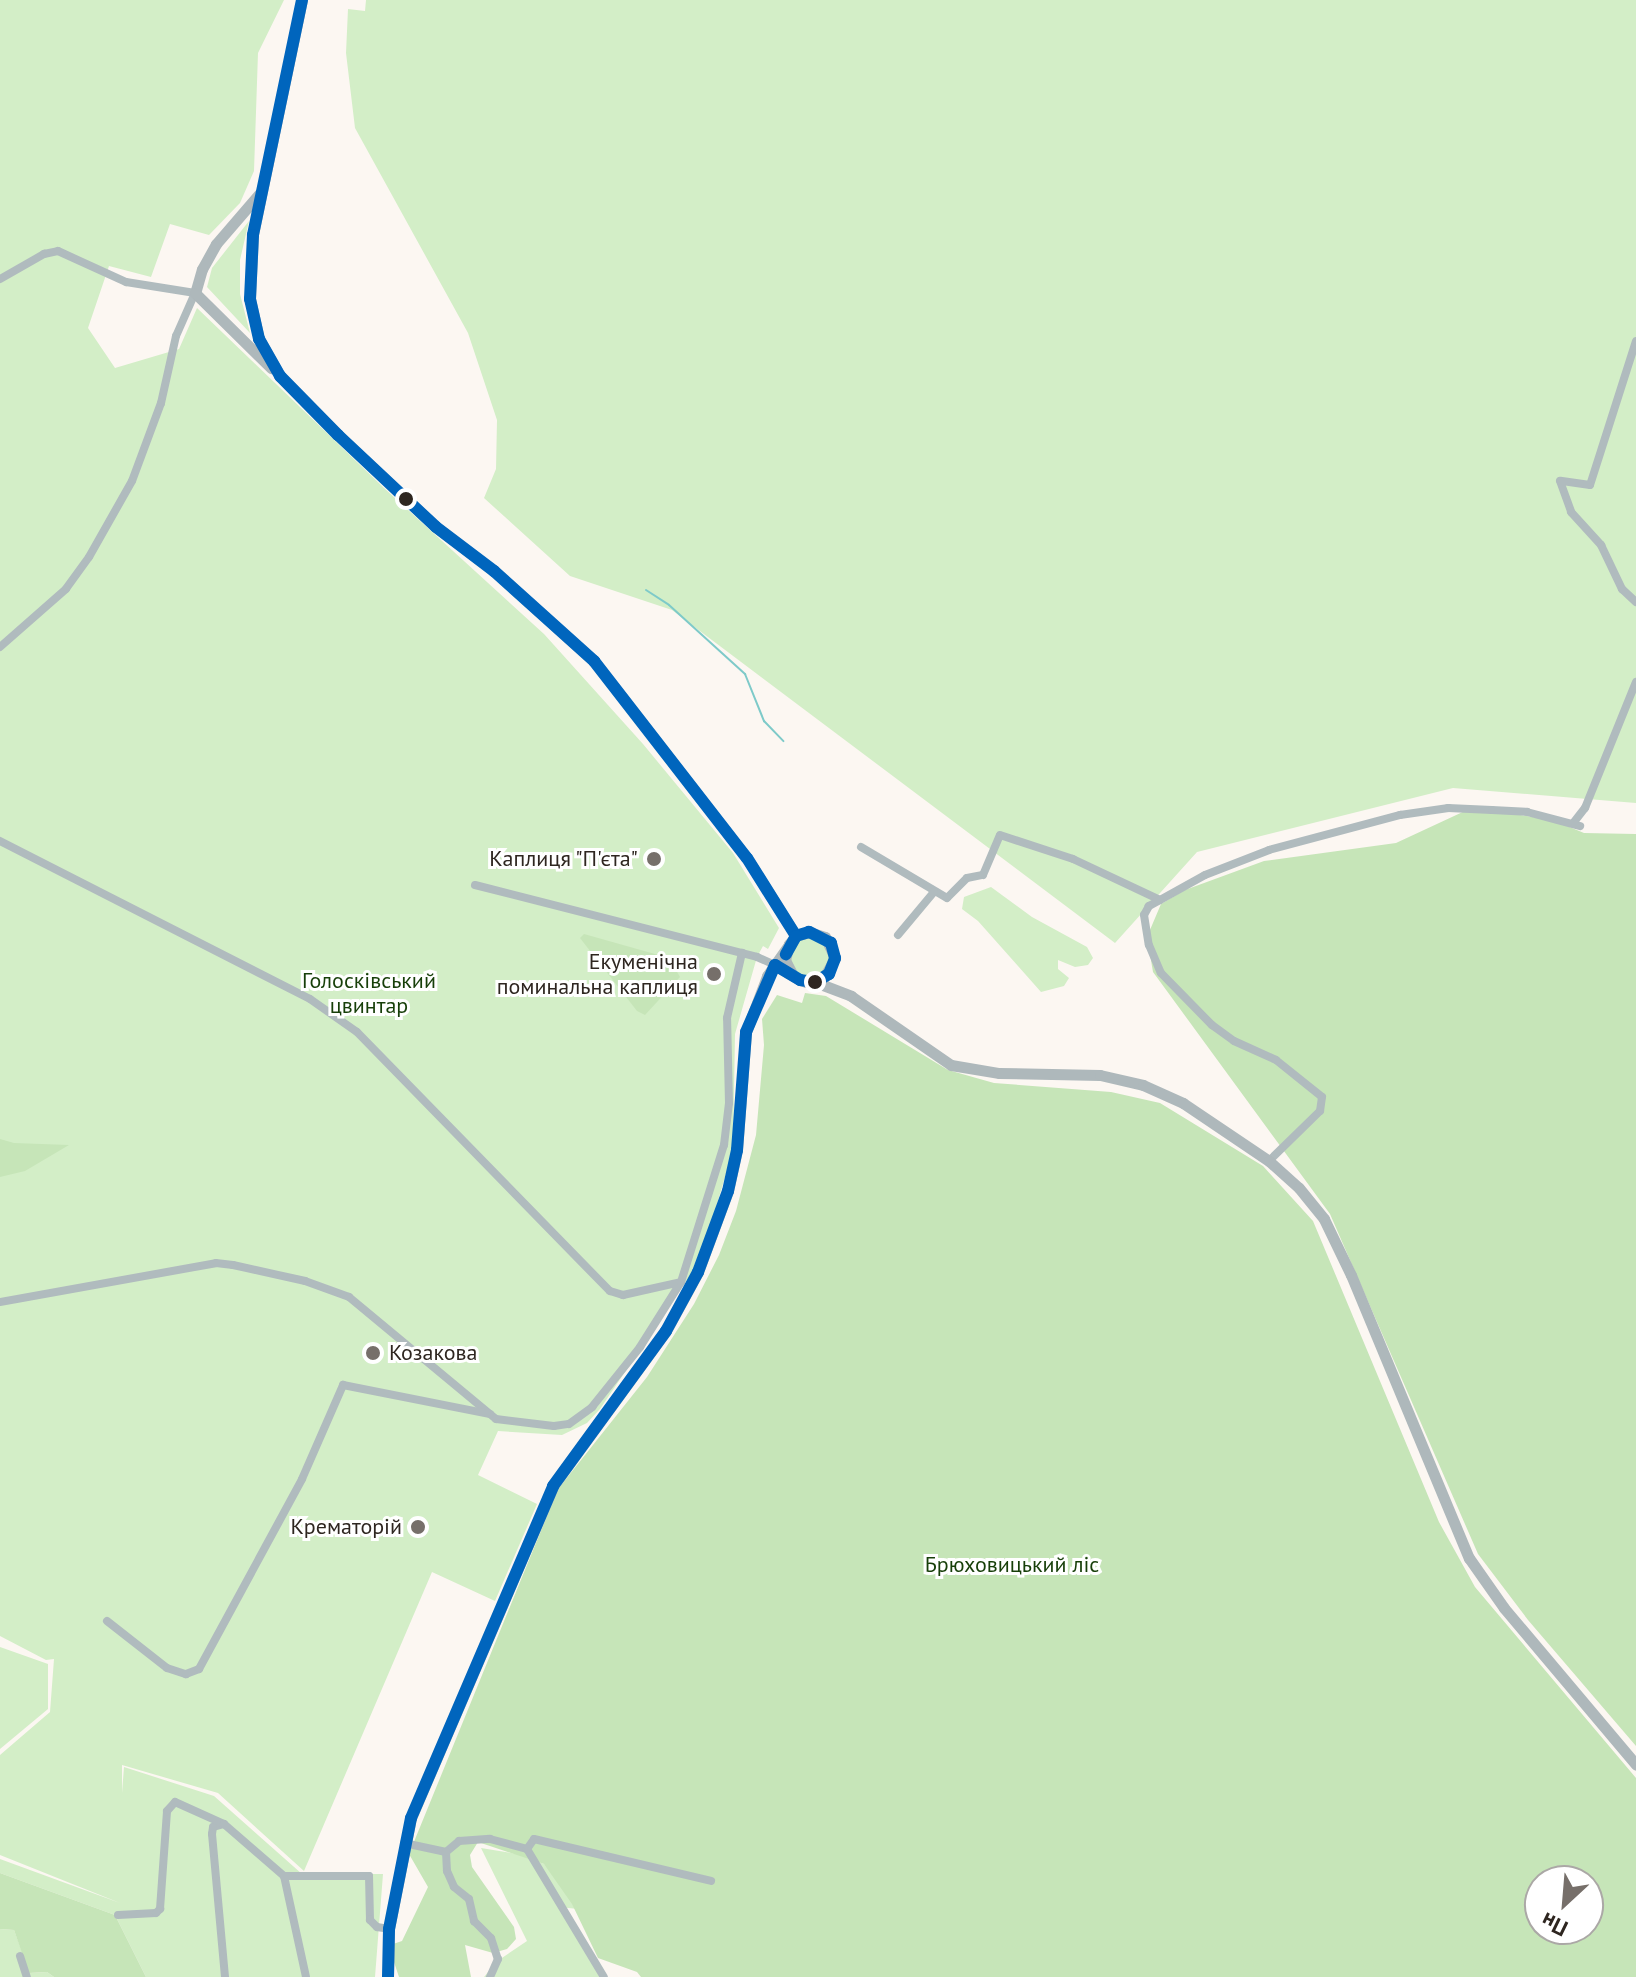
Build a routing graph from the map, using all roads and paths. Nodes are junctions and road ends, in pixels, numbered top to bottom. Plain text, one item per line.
1 (302, 0) edge
2 (260, 194) junction
3 (0, 279) edge
4 (195, 293) junction
5 (1636, 341) edge
6 (280, 376) junction
7 (1636, 602) edge
8 (0, 647) edge
9 (1636, 682) edge
10 (0, 841) edge
11 (861, 847) dead end
12 (475, 885) dead end
13 (934, 892) junction
14 (1160, 900) junction
15 (898, 935) dead end
16 (792, 940) junction
17 (742, 953) junction
18 (835, 958) junction
19 (775, 965) junction
20 (793, 976) junction
21 (815, 982) junction
22 (851, 996) junction
23 (1269, 1161) junction
24 (681, 1282) junction
25 (0, 1302) edge
26 (490, 1414) junction
27 (107, 1621) dead end
28 (1636, 1765) edge
29 (224, 1824) junction
30 (404, 1843) junction
31 (527, 1849) junction
32 (446, 1852) junction
33 (284, 1876) junction
34 (711, 1881) dead end
35 (118, 1915) dead end
36 (389, 1929) junction
37 (20, 1956) dead end
38 (27, 1977) edge
39 (225, 1977) edge
40 (306, 1977) edge
41 (388, 1977) edge
42 (490, 1977) edge
43 (604, 1977) edge

1 - 2 street
2 - 4 street
2 - 6 street
3 - 4 street
4 - 6 street
4 - 8 street
5 - 7 street
6 - 16 street
9 - 14 street
10 - 24 street
11 - 13 street
12 - 17 street
13 - 14 street
13 - 15 street
14 - 23 street
16 - 18 street
16 - 19 street
16 - 20 street
17 - 19 street
17 - 24 street
18 - 21 street
18 - 22 street
19 - 20 street
19 - 30 street
20 - 21 street
21 - 22 street
22 - 23 street
23 - 28 street
24 - 26 street
25 - 26 street
26 - 27 street
29 - 33 street
29 - 35 street
29 - 39 street
30 - 32 street
30 - 36 street
31 - 32 street
31 - 34 street
31 - 43 street
32 - 42 street
33 - 36 street
33 - 40 street
36 - 41 street
37 - 38 street

